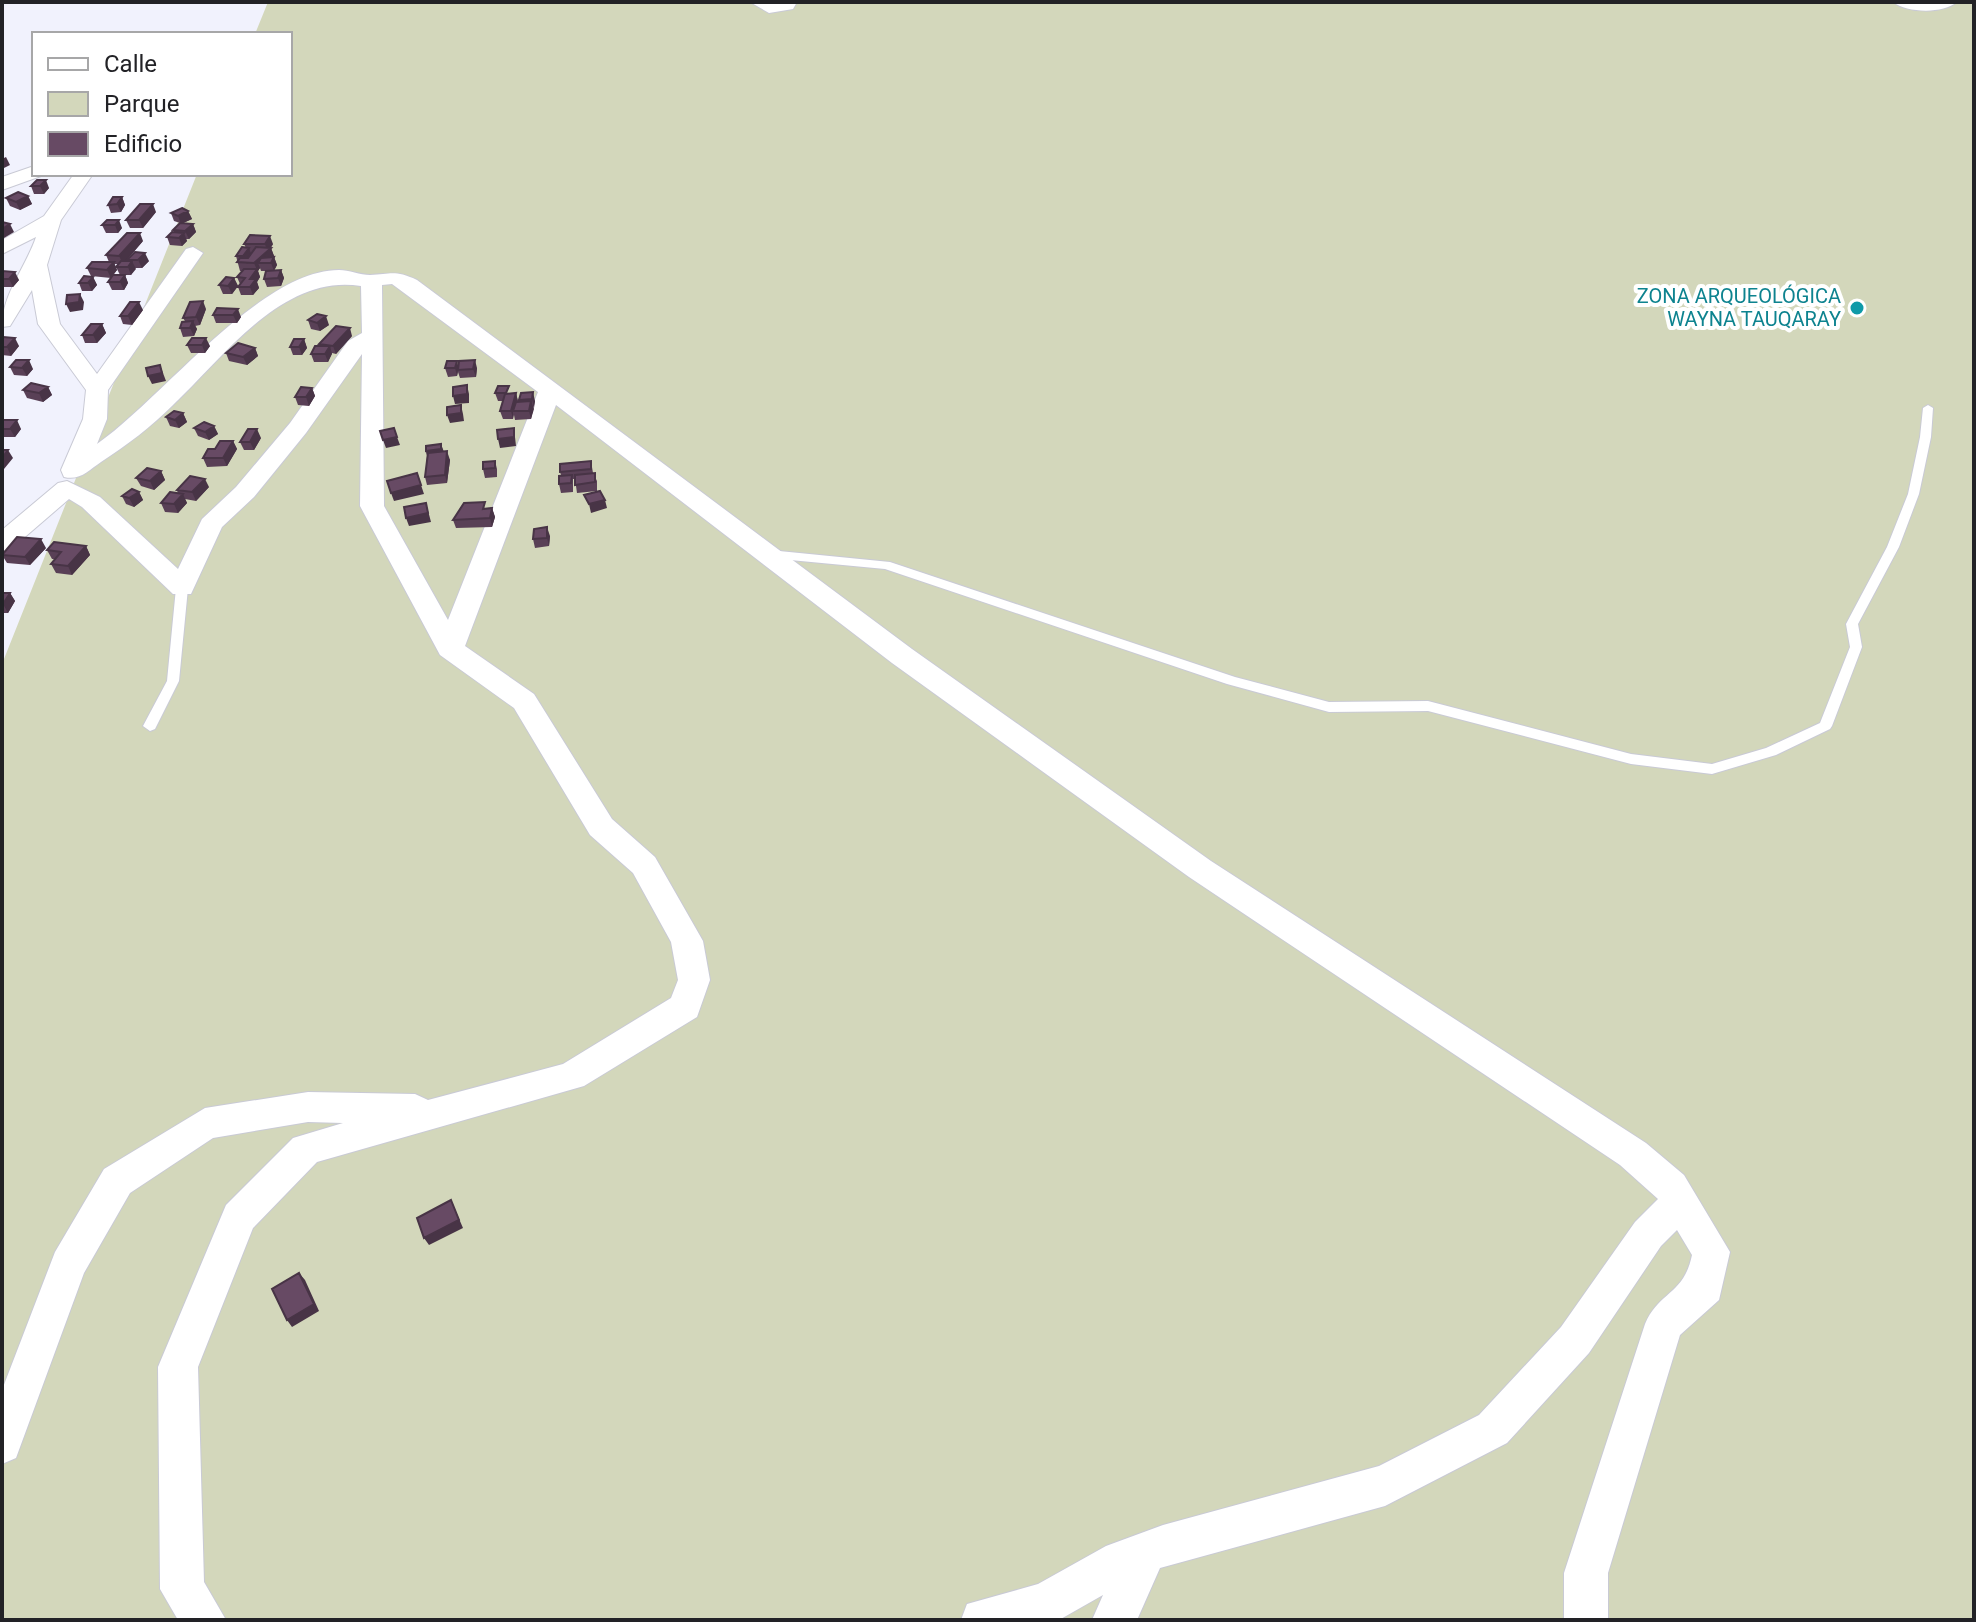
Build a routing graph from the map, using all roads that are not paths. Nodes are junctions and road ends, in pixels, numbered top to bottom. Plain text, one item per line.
1 (758, 2) edge
2 (789, 2) edge
3 (1901, 2) edge
4 (1949, 2) edge
5 (32, 173) edge
6 (83, 176) edge
7 (2, 184) edge
8 (51, 220) junction
9 (2, 248) edge
10 (193, 253) dead end
11 (37, 265) junction
12 (369, 281) junction
13 (2, 321) edge
14 (373, 335) junction
15 (551, 388) junction
16 (97, 390) junction
17 (1928, 408) dead end
18 (70, 479) junction
19 (2, 543) edge
20 (768, 554) junction
21 (182, 588) junction
22 (450, 649) junction
23 (150, 726) dead end
24 (453, 1110) junction
25 (1679, 1204) junction
26 (2, 1444) edge
27 (1145, 1553) junction
28 (204, 1620) edge
29 (983, 1620) edge
30 (1114, 1620) edge
31 (1586, 1620) edge

1 - 2 street
3 - 4 street
5 - 7 street
6 - 8 street
8 - 9 street
8 - 11 street
10 - 16 street
11 - 13 street
11 - 16 street
12 - 14 street
12 - 15 street
12 - 18 street
14 - 21 street
14 - 22 street
15 - 20 street
15 - 22 street
16 - 18 street
17 - 20 lane
18 - 19 street
18 - 21 street
20 - 25 street
21 - 23 lane
22 - 24 street
24 - 26 street
24 - 28 street
25 - 27 street
25 - 31 street
27 - 29 street
27 - 30 street

